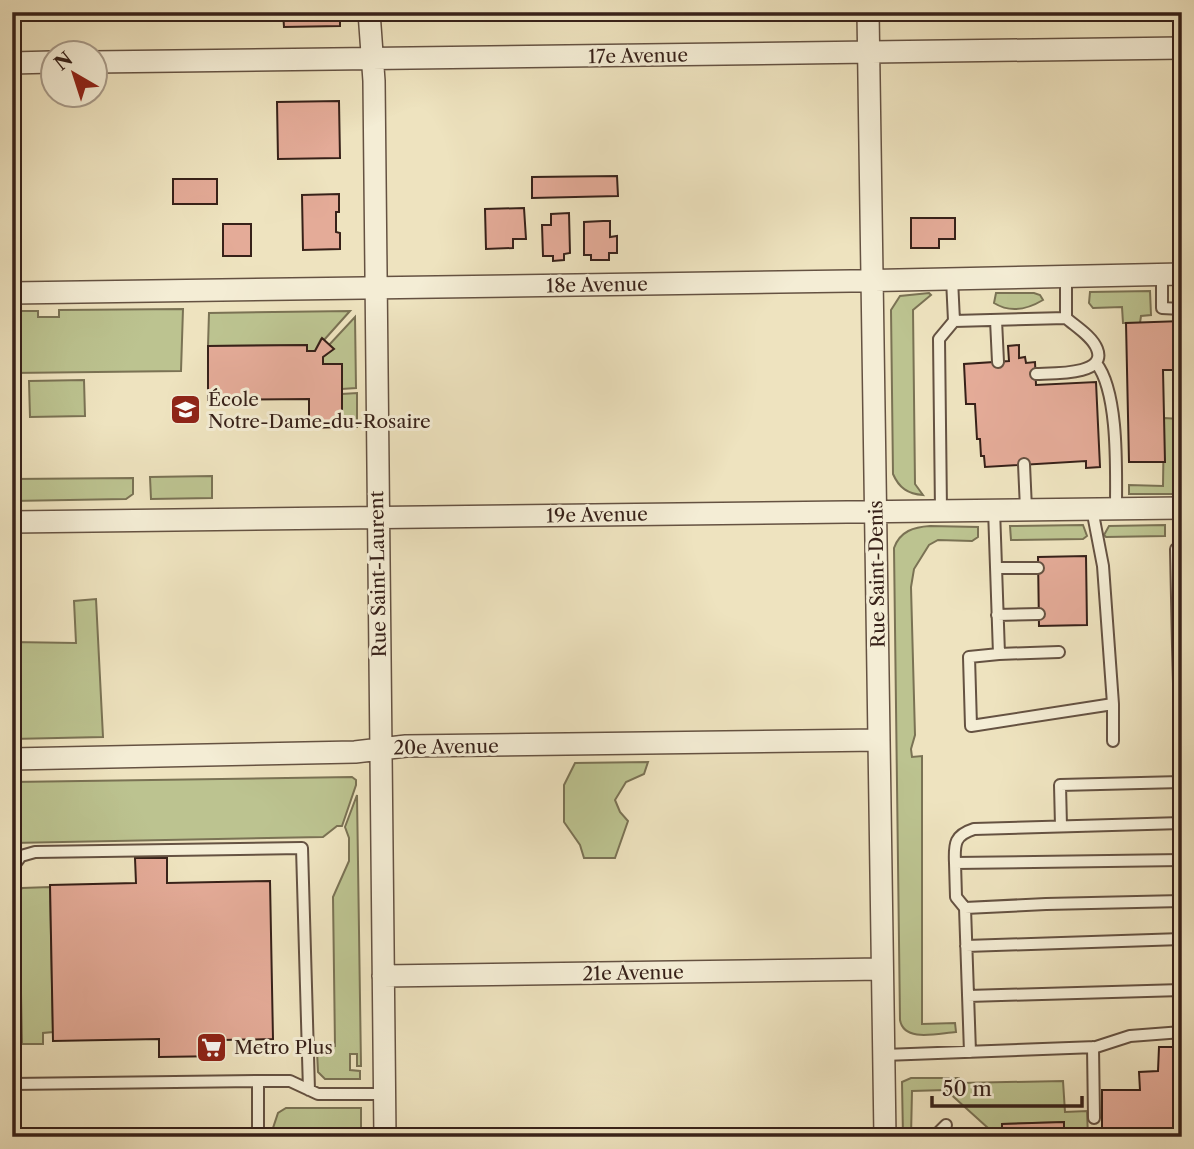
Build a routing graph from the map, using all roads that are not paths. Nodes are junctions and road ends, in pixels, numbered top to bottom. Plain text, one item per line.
1 (369, 12) edge
2 (868, 12) edge
3 (1182, 48) edge
4 (869, 52) junction
5 (372, 59) junction
6 (38, 62) edge
7 (108, 62) edge
8 (12, 63) edge
9 (1172, 274) edge
10 (1066, 276) junction
11 (952, 279) junction
12 (871, 281) junction
13 (376, 287) junction
14 (12, 293) edge
15 (1177, 308) edge
16 (1066, 318) junction
17 (996, 320) junction
18 (954, 321) junction
19 (1172, 322) dead end
20 (998, 362) dead end
21 (1096, 363) junction
22 (1035, 374) dead end
23 (1024, 464) dead end
24 (1116, 508) junction
25 (1182, 508) edge
26 (994, 509) junction
27 (1026, 509) junction
28 (1092, 509) junction
29 (876, 510) junction
30 (941, 510) junction
31 (378, 519) junction
32 (12, 522) edge
33 (1176, 549) dead end
34 (996, 568) junction
35 (1038, 568) dead end
36 (1038, 614) dead end
37 (997, 615) junction
38 (1180, 646) edge
39 (1059, 652) dead end
40 (999, 654) junction
41 (1113, 704) junction
42 (879, 740) junction
43 (1113, 741) dead end
44 (380, 749) junction
45 (12, 759) edge
46 (1181, 782) edge
47 (1182, 794) edge
48 (1182, 823) edge
49 (1061, 826) junction
50 (1182, 860) edge
51 (955, 863) junction
52 (12, 868) edge
53 (1182, 901) edge
54 (965, 908) junction
55 (1182, 939) edge
56 (966, 946) junction
57 (883, 969) junction
58 (383, 976) junction
59 (1182, 990) edge
60 (968, 996) junction
61 (1182, 1032) edge
62 (1093, 1048) junction
63 (970, 1052) junction
64 (884, 1055) junction
65 (258, 1081) junction
66 (12, 1084) edge
67 (309, 1090) junction
68 (384, 1094) junction
69 (1094, 1118) dead end
70 (946, 1125) dead end
71 (258, 1137) edge
72 (385, 1137) edge
73 (885, 1137) edge
74 (934, 1137) edge

1 - 5 street, Rue Saint-Laurent
2 - 4 street, Rue Saint-Denis
3 - 4 street, 17e Avenue
4 - 5 street, 17e Avenue
4 - 12 street, Rue Saint-Denis
5 - 7 street, 17e Avenue
5 - 13 street, Rue Saint-Laurent
6 - 8 street
9 - 10 street, 18e Avenue
9 - 15 lane
10 - 11 street, 18e Avenue
10 - 16 lane
11 - 12 street, 18e Avenue
11 - 18 lane
12 - 13 street, 18e Avenue
12 - 29 street, Rue Saint-Denis
13 - 14 street, 18e Avenue
13 - 31 street, Rue Saint-Laurent
15 - 19 lane
16 - 17 lane
16 - 21 lane
17 - 18 lane
17 - 20 lane
18 - 30 lane
21 - 22 lane
21 - 24 lane
23 - 27 lane
24 - 25 street, 19e Avenue
24 - 28 street, 19e Avenue
26 - 27 street, 19e Avenue
26 - 30 street, 19e Avenue
26 - 34 lane
27 - 28 street, 19e Avenue
28 - 41 lane
29 - 30 street, 19e Avenue
29 - 31 street, 19e Avenue
29 - 42 street, Rue Saint-Denis
31 - 32 street, 19e Avenue
31 - 44 street, Rue Saint-Laurent
33 - 38 lane
34 - 35 lane
34 - 37 lane
36 - 37 lane
37 - 40 lane
38 - 46 lane
39 - 40 lane
40 - 41 lane
41 - 43 lane
42 - 44 street, 20e Avenue
42 - 57 street, Rue Saint-Denis
44 - 45 street, 20e Avenue
44 - 58 street, Rue Saint-Laurent
46 - 47 lane
46 - 49 lane
48 - 49 lane
49 - 51 lane
50 - 51 lane
51 - 54 lane
52 - 67 lane
53 - 54 lane
54 - 56 lane
55 - 56 lane
56 - 60 lane
57 - 58 street, 21e Avenue
57 - 64 street, Rue Saint-Denis
58 - 68 street, Rue Saint-Laurent
59 - 60 lane
60 - 63 lane
61 - 62 lane
62 - 63 lane
62 - 69 lane
63 - 64 lane
64 - 73 street, Rue Saint-Denis
65 - 66 lane
65 - 67 lane
65 - 71 lane
67 - 68 lane
68 - 72 street, Rue Saint-Laurent
70 - 74 lane

